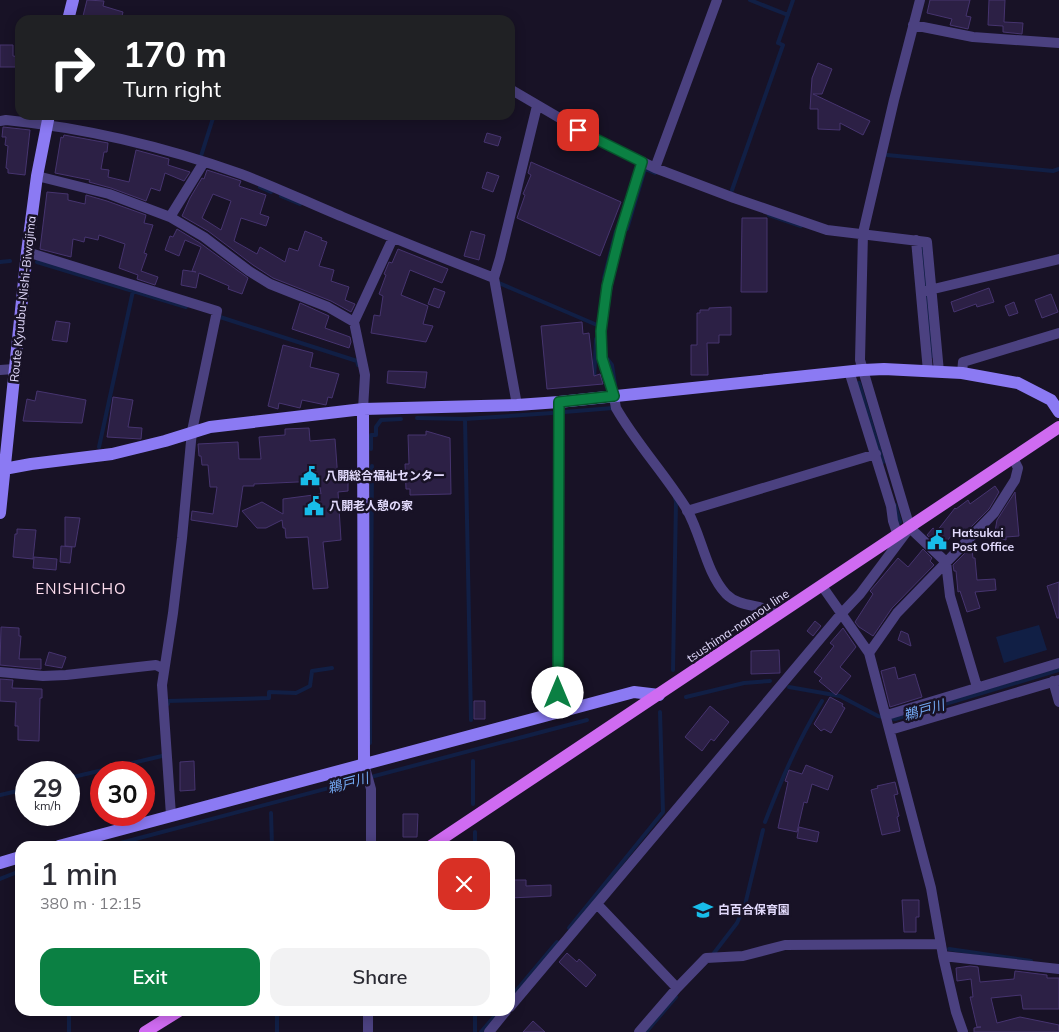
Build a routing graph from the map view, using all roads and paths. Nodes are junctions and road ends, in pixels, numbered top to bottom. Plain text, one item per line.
1 (72, 0) edge
2 (717, 0) edge
3 (920, 0) edge
4 (69, 15) edge
5 (913, 25) junction
6 (1059, 43) edge
7 (515, 92) edge
8 (537, 106) junction
9 (15, 120) edge
10 (48, 120) edge
11 (52, 120) edge
12 (0, 121) edge
13 (204, 162) junction
14 (642, 162) junction
15 (655, 168) junction
16 (37, 176) junction
17 (170, 217) junction
18 (863, 233) junction
19 (393, 238) junction
20 (26, 252) junction
21 (1059, 260) edge
22 (494, 278) junction
23 (926, 291) junction
24 (354, 322) junction
25 (1059, 333) edge
26 (14, 369) junction
27 (0, 370) edge
28 (863, 370) junction
29 (849, 371) junction
30 (934, 372) junction
31 (962, 373) junction
32 (614, 396) junction
33 (559, 402) junction
34 (517, 405) junction
35 (363, 409) junction
36 (1059, 412) edge
37 (1059, 427) edge
38 (192, 431) junction
39 (876, 454) junction
40 (1012, 458) junction
41 (2, 469) edge
42 (687, 511) junction
43 (0, 513) edge
44 (910, 528) junction
45 (898, 536) junction
46 (946, 562) junction
47 (822, 586) junction
48 (841, 614) junction
49 (778, 615) junction
50 (869, 653) junction
51 (1059, 663) edge
52 (164, 669) junction
53 (0, 672) edge
54 (1056, 681) edge
55 (977, 688) junction
56 (659, 695) junction
57 (1059, 702) edge
58 (558, 712) junction
59 (889, 723) junction
60 (365, 768) junction
61 (171, 815) junction
62 (77, 841) edge
63 (370, 841) edge
64 (438, 841) edge
65 (15, 858) edge
66 (0, 863) edge
67 (597, 904) junction
68 (941, 944) junction
69 (943, 956) junction
70 (1059, 969) edge
71 (677, 988) junction
72 (515, 1001) edge
73 (171, 1016) edge
74 (368, 1016) edge
75 (502, 1016) edge
76 (145, 1032) edge
77 (368, 1032) edge
78 (489, 1032) edge
79 (639, 1032) edge
80 (963, 1032) edge

1 - 4 street
2 - 15 street
3 - 5 street
5 - 6 street
5 - 18 street
7 - 8 street
8 - 14 street
8 - 22 street
9 - 12 street
10 - 16 street, Route Kyuubu-Nishi-Biwajima
11 - 13 street
13 - 17 street
13 - 19 street
14 - 15 street
14 - 32 street
15 - 18 street
16 - 17 street
16 - 20 street, Route Kyuubu-Nishi-Biwajima
17 - 24 street
18 - 23 street
18 - 28 street
19 - 22 street
19 - 24 street
20 - 26 street, Route Kyuubu-Nishi-Biwajima
20 - 38 street
21 - 23 street
22 - 34 street
23 - 30 street
24 - 35 street
25 - 31 street
26 - 27 street
26 - 41 street, Route Kyuubu-Nishi-Biwajima
28 - 29 street
28 - 30 street
28 - 44 street
29 - 32 street
29 - 39 street
30 - 31 street
31 - 36 street
32 - 33 street
32 - 42 street
33 - 34 street
33 - 58 street
34 - 35 street
35 - 38 street
35 - 60 street
37 - 40 main road, tsushima-nannou line
38 - 41 street
38 - 52 street
39 - 42 street
39 - 45 street
40 - 44 main road, tsushima-nannou line
40 - 46 street
41 - 43 street, Route Kyuubu-Nishi-Biwajima
42 - 49 street
44 - 45 main road, tsushima-nannou line
44 - 46 street
44 - 48 street
45 - 47 main road, tsushima-nannou line
46 - 50 street
46 - 55 street
47 - 48 street
47 - 49 main road, tsushima-nannou line
48 - 50 street
48 - 67 street
49 - 56 main road, tsushima-nannou line
50 - 59 street
51 - 55 street
52 - 53 street
52 - 61 street
54 - 57 street
54 - 59 street
55 - 59 street
56 - 58 street
56 - 64 main road, tsushima-nannou line
58 - 60 street
59 - 68 street
60 - 61 street
60 - 63 street
61 - 62 street
65 - 66 street
67 - 71 street
67 - 72 street
68 - 69 street
68 - 71 street
69 - 70 street
69 - 80 street
71 - 79 street
73 - 76 main road
74 - 77 street
75 - 78 street

